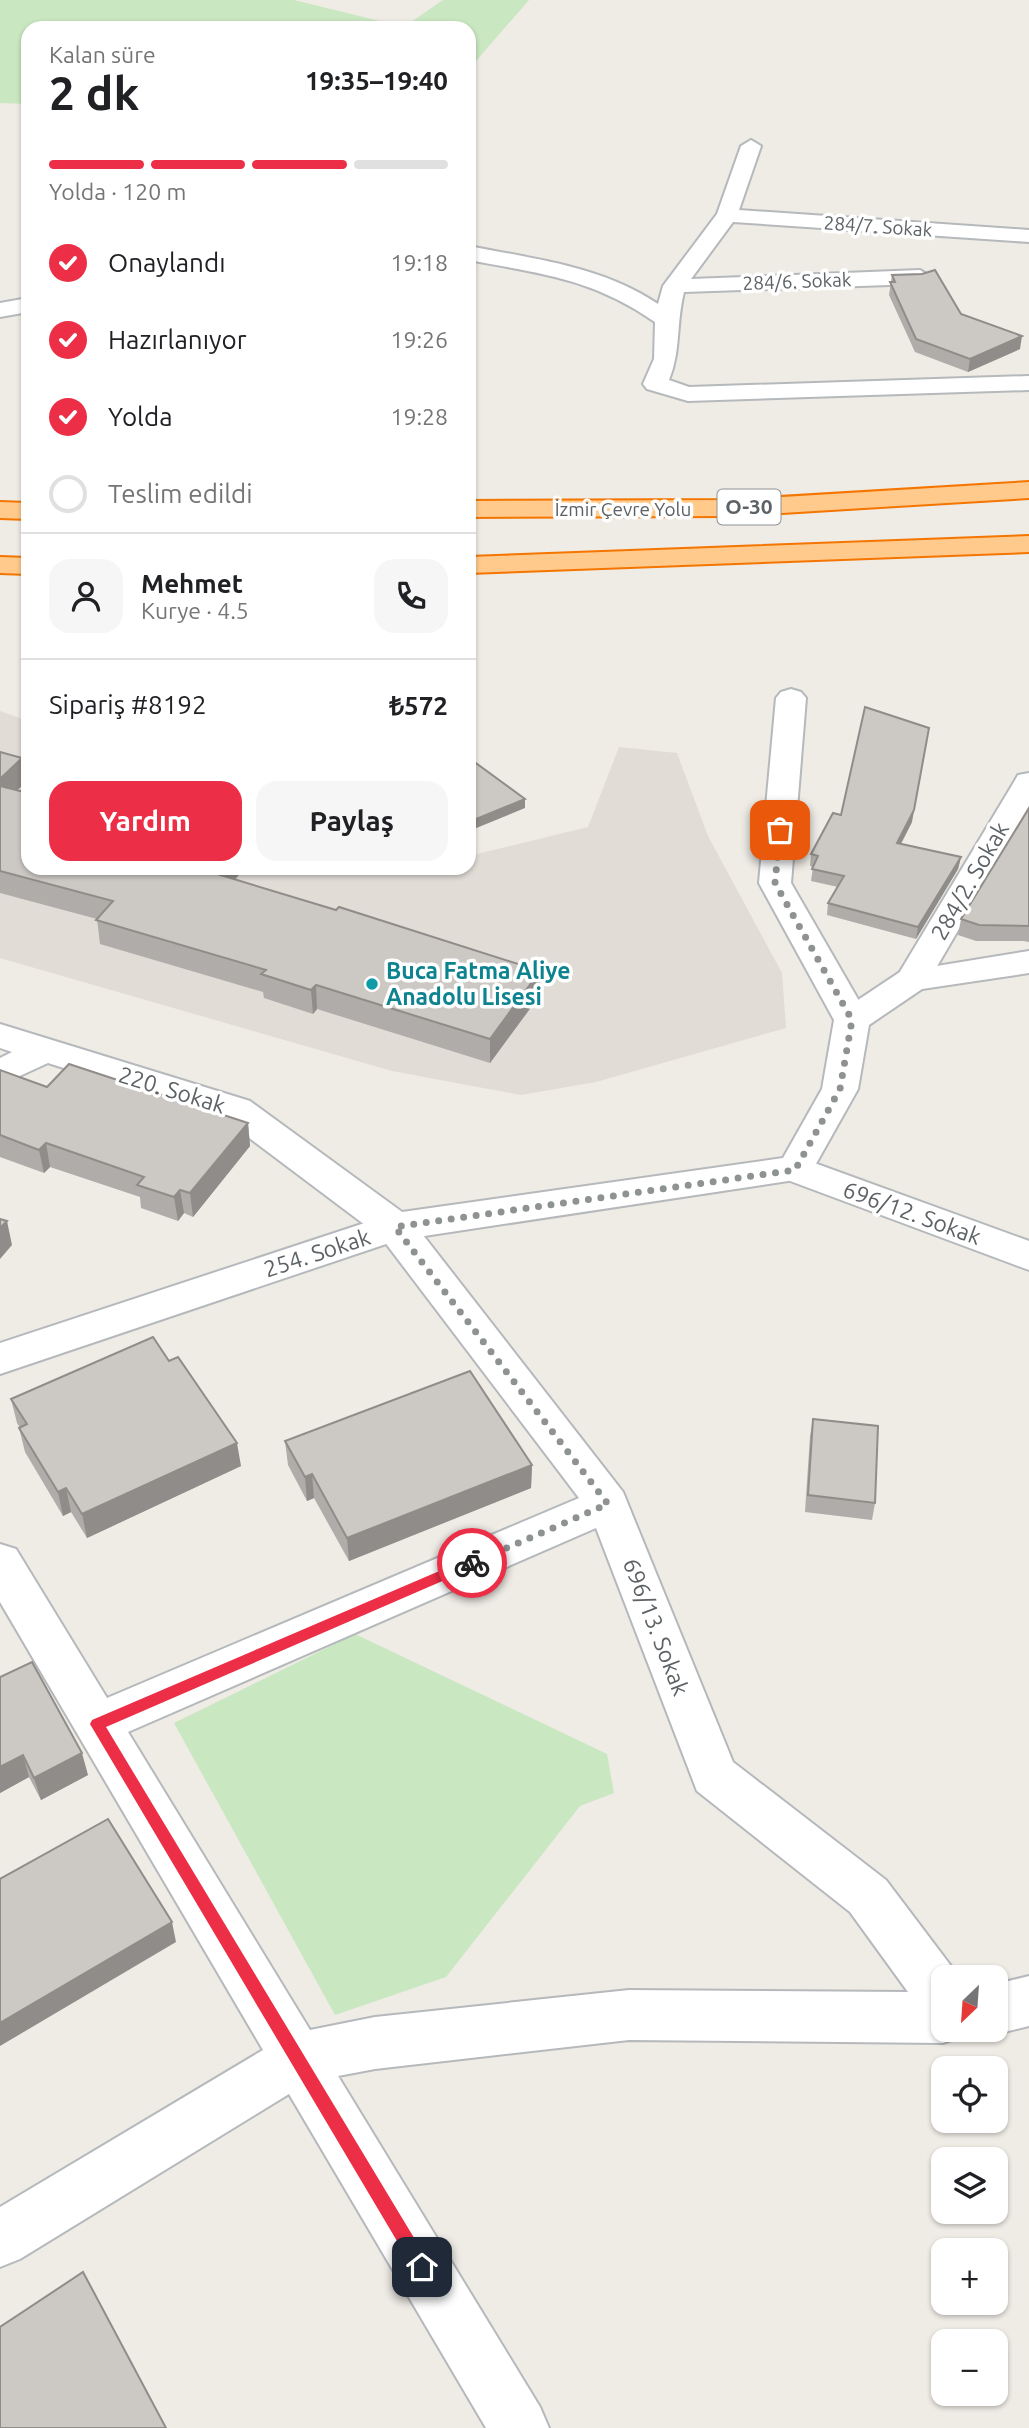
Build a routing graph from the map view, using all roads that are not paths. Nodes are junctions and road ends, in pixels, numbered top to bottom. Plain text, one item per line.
1 (751, 146) dead end
2 (727, 215) junction
3 (1029, 236) edge
4 (476, 254) edge
5 (920, 277) edge
6 (674, 286) junction
7 (21, 306) edge
8 (0, 310) edge
9 (667, 319) junction
10 (1029, 383) edge
11 (1029, 490) edge
12 (476, 509) edge
13 (0, 510) edge
14 (21, 510) edge
15 (1029, 544) edge
16 (0, 565) edge
17 (476, 565) edge
18 (21, 566) edge
19 (791, 698) dead end
20 (1029, 782) edge
21 (1029, 962) edge
22 (912, 981) junction
23 (852, 1020) junction
24 (0, 1037) edge
25 (43, 1051) junction
26 (0, 1073) edge
27 (795, 1170) junction
28 (395, 1227) junction
29 (1029, 1256) edge
30 (0, 1359) edge
31 (608, 1504) junction
32 (0, 1562) edge
33 (97, 1724) junction
34 (931, 1981) edge
35 (1029, 2001) edge
36 (1008, 2006) edge
37 (931, 2018) edge
38 (297, 2059) junction
39 (0, 2239) edge
40 (519, 2428) edge

1 - 2 street
2 - 3 street, 284/7. Sokak
2 - 6 street
4 - 9 street
5 - 6 street, 284/6. Sokak
6 - 9 street
7 - 8 street
9 - 10 street
11 - 12 highway, İzmir Çevre Yolu / O-30
13 - 14 highway
15 - 17 highway, O-30
16 - 18 highway
19 - 23 street
20 - 22 street, 284/2. Sokak
21 - 22 street
22 - 23 street
23 - 27 street
24 - 25 street, 220. Sokak
25 - 26 street
25 - 28 street, 220. Sokak
27 - 28 street, 254. Sokak
27 - 29 street, 696/12. Sokak
28 - 30 street, 254. Sokak
28 - 31 street, 696/13. Sokak
31 - 33 street
31 - 34 street, 696/13. Sokak
32 - 33 street
33 - 38 street
35 - 36 street
37 - 38 street
38 - 39 street
38 - 40 street

